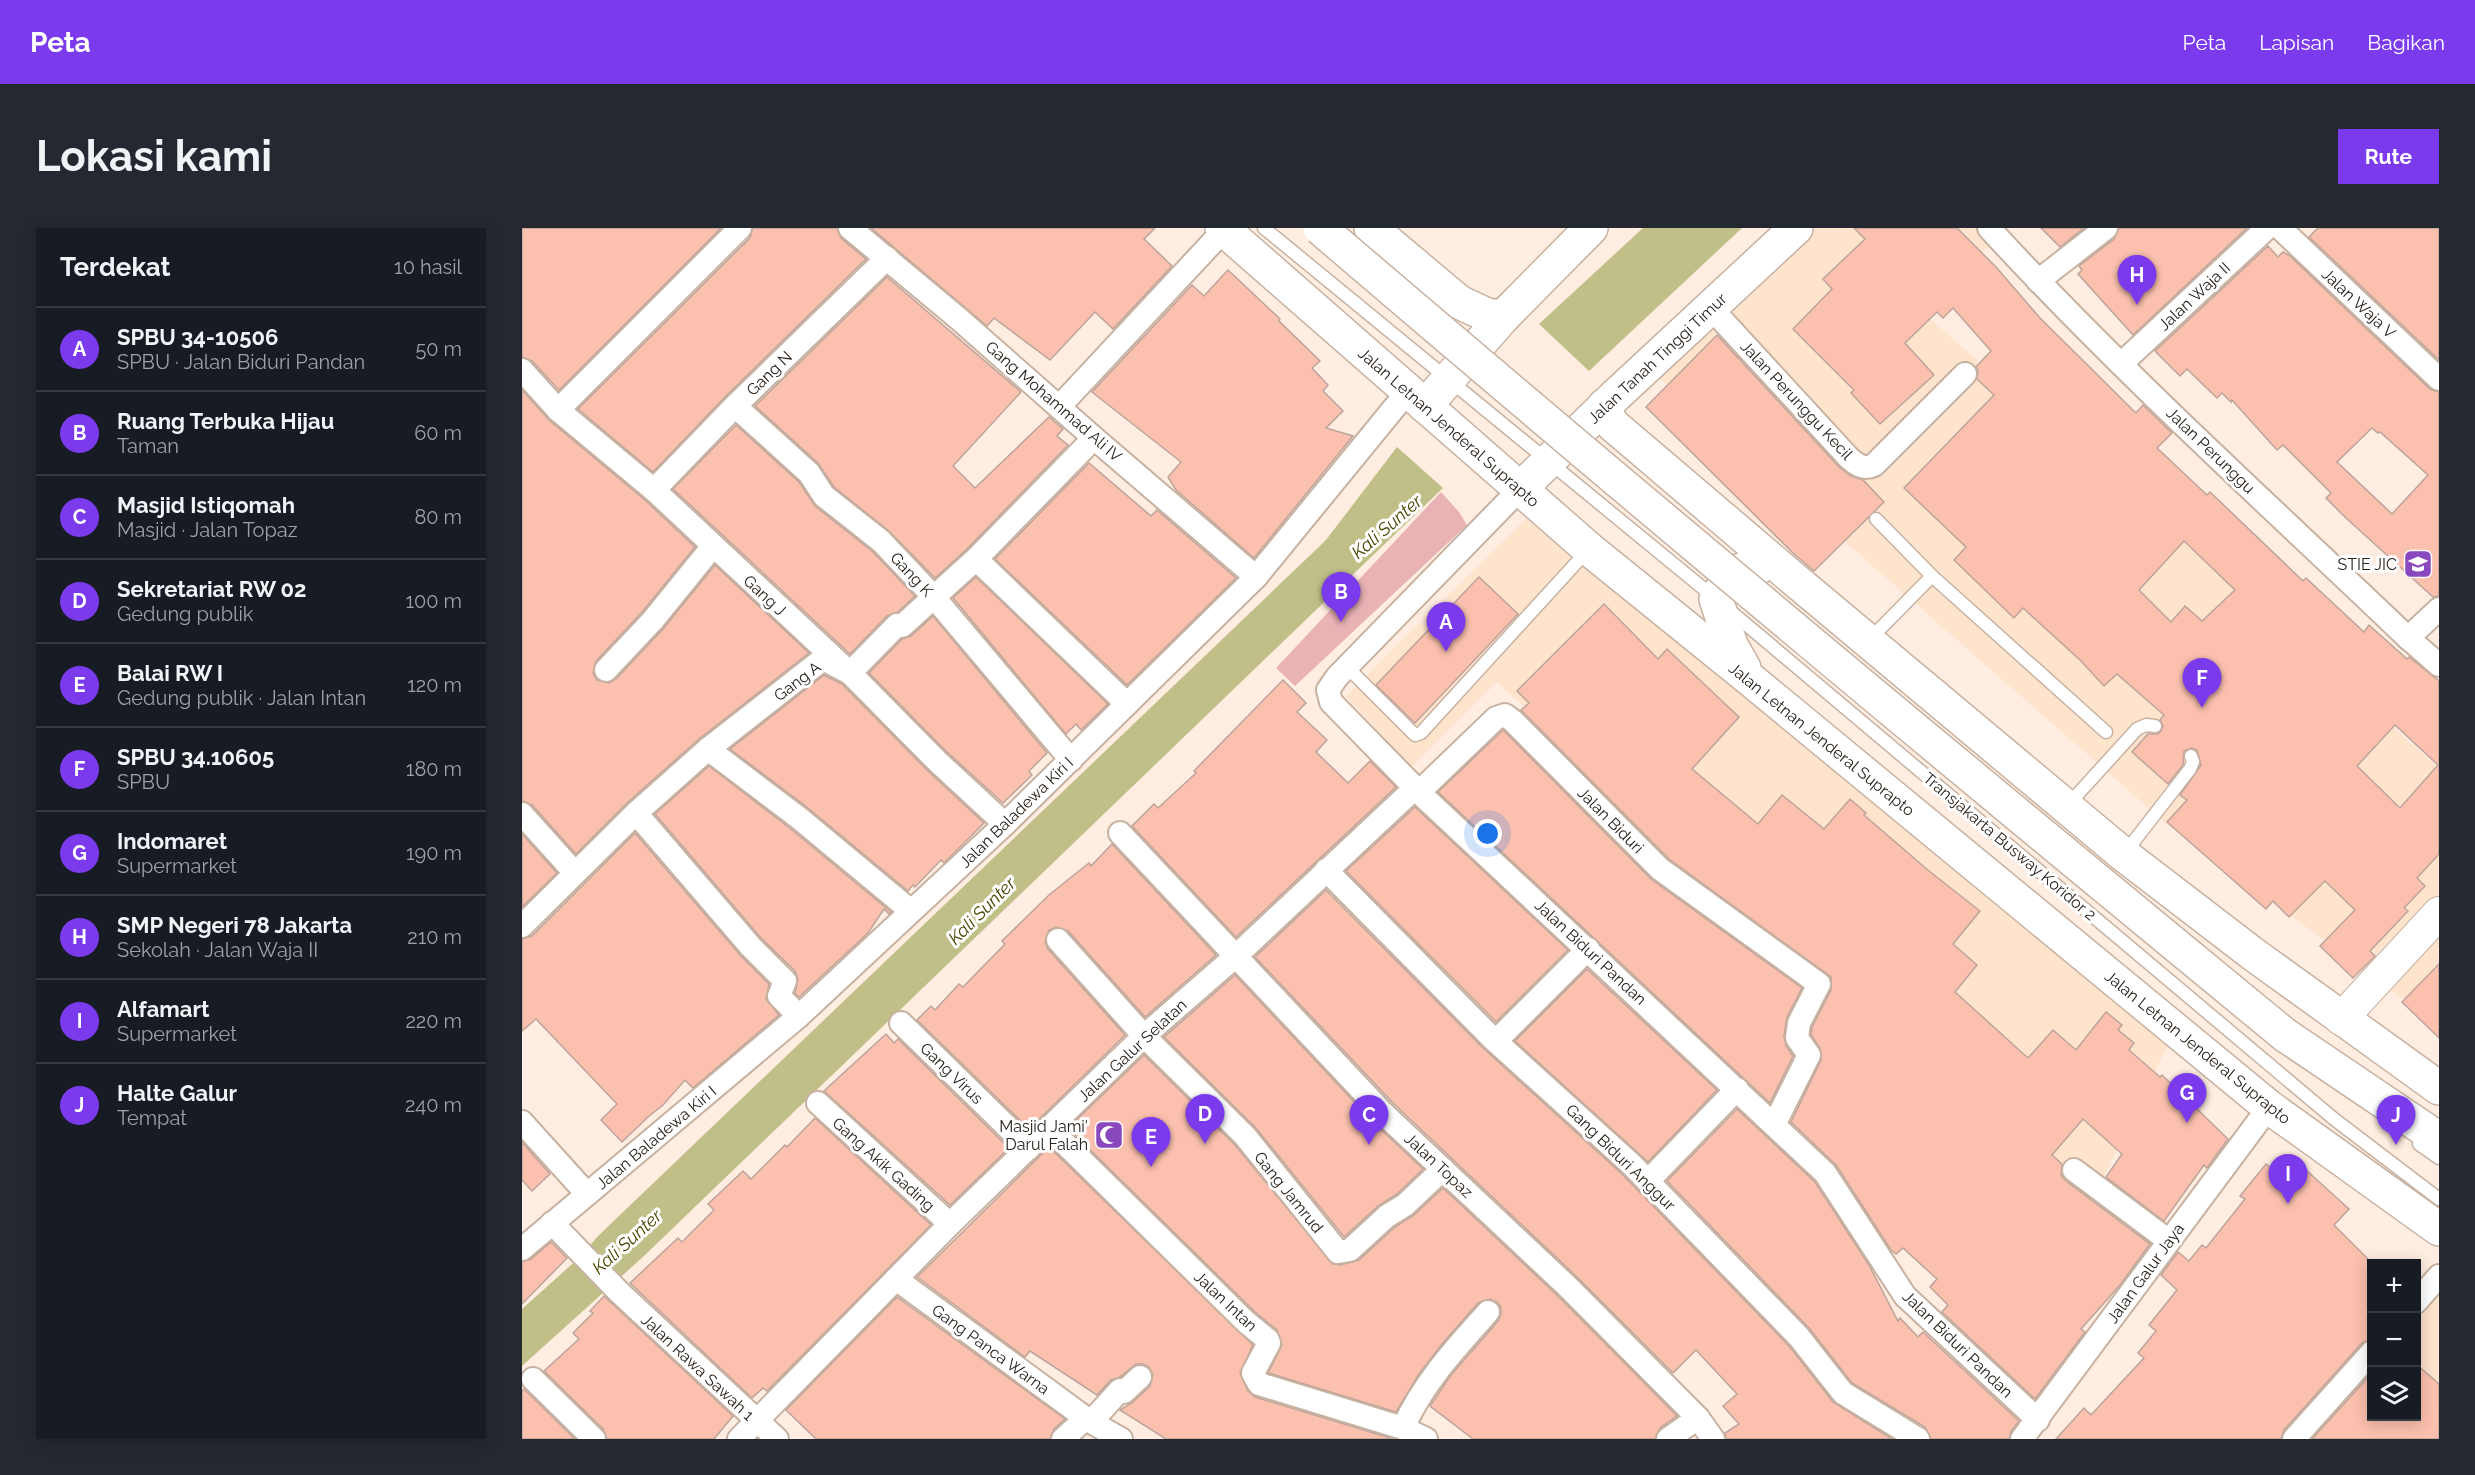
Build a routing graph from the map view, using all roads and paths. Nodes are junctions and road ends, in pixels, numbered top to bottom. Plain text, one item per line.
1 (740, 228) edge
2 (850, 228) edge
3 (1264, 228) edge
4 (1320, 228) edge
5 (1371, 228) edge
6 (1591, 228) edge
7 (1796, 228) edge
8 (1989, 228) edge
9 (2106, 228) edge
10 (2267, 228) edge
11 (2280, 228) edge
12 (1223, 229) edge
13 (887, 258) junction
14 (2038, 281) junction
15 (1711, 308) junction
16 (1503, 317) junction
17 (2121, 364) junction
18 (522, 370) edge
19 (1965, 374) dead end
20 (1450, 379) junction
21 (2439, 379) edge
22 (1416, 399) junction
23 (735, 406) junction
24 (1604, 406) junction
25 (1059, 407) junction
26 (558, 410) junction
27 (1095, 438) junction
28 (1548, 462) junction
29 (1520, 489) junction
30 (654, 490) junction
31 (1876, 519) dead end
32 (712, 546) junction
33 (1589, 549) junction
34 (976, 559) junction
35 (1256, 576) junction
36 (1932, 576) junction
37 (1795, 580) junction
38 (933, 596) junction
39 (1716, 599) junction
40 (2439, 609) edge
41 (2408, 638) junction
42 (1868, 641) junction
43 (2439, 665) edge
44 (1347, 667) junction
45 (606, 670) dead end
46 (850, 673) junction
47 (1751, 680) junction
48 (1127, 704) junction
49 (2155, 726) dead end
50 (2106, 732) dead end
51 (708, 749) junction
52 (2191, 756) dead end
53 (1071, 760) junction
54 (1417, 790) junction
55 (2067, 807) junction
56 (636, 813) junction
57 (522, 814) edge
58 (1005, 824) junction
59 (1120, 833) dead end
60 (2124, 855) junction
61 (1326, 870) junction
62 (575, 873) junction
63 (910, 911) junction
64 (2439, 913) edge
65 (522, 926) edge
66 (1058, 940) dead end
67 (1588, 949) junction
68 (1237, 955) junction
69 (799, 1016) junction
70 (2341, 1019) junction
71 (901, 1023) dead end
72 (1144, 1036) junction
73 (2289, 1038) junction
74 (1496, 1041) junction
75 (2439, 1088) edge
76 (1737, 1089) junction
77 (2355, 1098) dead end
78 (818, 1103) dead end
79 (2269, 1107) junction
80 (522, 1122) edge
81 (1774, 1125) junction
82 (1050, 1129) junction
83 (2425, 1138) edge
84 (1029, 1148) junction
85 (2439, 1158) edge
86 (1443, 1169) junction
87 (2074, 1170) dead end
88 (1647, 1181) junction
89 (587, 1194) junction
90 (2439, 1199) edge
91 (950, 1224) junction
92 (558, 1229) junction
93 (2439, 1229) edge
94 (2169, 1241) junction
95 (522, 1249) edge
96 (2439, 1276) edge
97 (896, 1279) junction
98 (2421, 1296) edge
99 (1488, 1312) dead end
100 (2367, 1358) edge
101 (1140, 1377) dead end
102 (533, 1379) dead end
103 (1698, 1418) junction
104 (1088, 1420) junction
105 (2037, 1420) junction
106 (756, 1421) junction
107 (1402, 1428) junction
108 (594, 1439) edge
109 (739, 1439) edge
110 (777, 1439) edge
111 (1063, 1439) edge
112 (1121, 1439) edge
113 (1426, 1439) edge
114 (1668, 1439) edge
115 (1713, 1439) edge
116 (1918, 1439) edge
117 (2022, 1439) edge
118 (2294, 1439) edge

1 - 26 street
2 - 13 street, Gang Mohammad Ali IV
3 - 20 lane, Transjakarta Busway Koridor 2
4 - 73 main road, bridge
5 - 16 main road
6 - 16 main road
7 - 15 main road, Jalan Tanah Tinggi Timur
8 - 14 street, Jalan Perunggu
9 - 14 street
10 - 17 street, Jalan Waja II
11 - 21 street, Jalan Waja V
12 - 22 main road, Jalan Letnan Jenderal Suprapto
12 - 25 street
13 - 23 street, Gang N
13 - 25 street, Gang Mohammad Ali IV
14 - 17 street, Jalan Perunggu
15 - 19 street, Jalan Perunggu Kecil
15 - 24 main road, Jalan Tanah Tinggi Timur
16 - 20 main road
17 - 41 street, Jalan Perunggu
18 - 26 street, Gang J
20 - 22 main road
20 - 28 lane, Transjakarta Busway Koridor 2
22 - 29 main road, Jalan Letnan Jenderal Suprapto
22 - 35 street, Jalan Baladewa Kiri I
23 - 30 street, Gang N
23 - 38 street, Gang K
24 - 28 main road, Jalan Tanah Tinggi Timur
24 - 37 main road
25 - 27 street, Gang Mohammad Ali IV
26 - 30 street, Gang J
27 - 34 street
27 - 35 street, Gang Mohammad Ali IV
28 - 29 main road, Jalan Tanah Tinggi Timur
28 - 39 lane, Transjakarta Busway Koridor 2
29 - 33 main road, Jalan Letnan Jenderal Suprapto
29 - 44 street, Jalan Biduri Pandan
30 - 32 street, Gang J
31 - 36 lane
32 - 45 street
32 - 46 street, Gang J
33 - 44 lane
33 - 47 main road, Jalan Letnan Jenderal Suprapto
34 - 38 street
34 - 48 street
35 - 48 street, Jalan Baladewa Kiri I
36 - 42 lane
36 - 50 lane
37 - 39 main road
37 - 42 main road
38 - 46 street
38 - 53 street, Gang K
39 - 47 main road
39 - 90 lane, Transjakarta Busway Koridor 2
40 - 41 street
41 - 43 street, Jalan Perunggu
42 - 55 main road
44 - 54 street, Jalan Biduri Pandan
46 - 51 street, Gang A
46 - 58 street, Gang J
47 - 79 main road, Jalan Letnan Jenderal Suprapto
48 - 53 street, Jalan Baladewa Kiri I
49 - 55 lane
51 - 56 street, Gang A
51 - 63 street
52 - 60 lane
53 - 58 street, Jalan Baladewa Kiri I
54 - 61 street, Jalan Galur Selatan
54 - 67 street, Jalan Biduri Pandan
54 - 81 street, Jalan Biduri
55 - 60 main road
56 - 62 street, Gang A
56 - 69 street
57 - 62 street
58 - 63 street, Jalan Baladewa Kiri I
59 - 68 street, Jalan Topaz
60 - 70 main road
61 - 68 street, Jalan Galur Selatan
61 - 74 street, Gang Biduri Anggur
62 - 65 street, Gang A
63 - 69 street, Jalan Baladewa Kiri I
64 - 70 street
66 - 72 street
67 - 74 street
67 - 76 street, Jalan Biduri Pandan
68 - 72 street, Jalan Galur Selatan
68 - 86 street, Jalan Topaz
69 - 89 street, Jalan Baladewa Kiri I
70 - 75 main road
71 - 84 street, Gang Virus
72 - 82 street, Jalan Galur Selatan
72 - 86 street, Gang Jamrud
73 - 77 lane
73 - 83 main road
74 - 88 street, Gang Biduri Anggur
76 - 81 street, Jalan Biduri Pandan
76 - 88 street
78 - 91 street, Gang Akik Gading
79 - 93 main road, Jalan Letnan Jenderal Suprapto
79 - 94 street, Jalan Galur Jaya
80 - 89 street
81 - 105 street, Jalan Biduri Pandan
82 - 84 street, Jalan Galur Selatan
82 - 107 street, Jalan Intan
83 - 85 lane
84 - 91 street, Jalan Galur Selatan
86 - 103 street, Jalan Topaz
87 - 94 street
88 - 116 street, Gang Biduri Anggur
89 - 92 street, Jalan Baladewa Kiri I
91 - 97 street, Jalan Galur Selatan
92 - 95 street, Jalan Baladewa Kiri I
92 - 106 street, Jalan Rawa Sawah 1
94 - 105 street, Jalan Galur Jaya
96 - 98 street
97 - 104 street, Gang Panca Warna
97 - 106 street, Jalan Galur Selatan
99 - 107 street
100 - 118 street
101 - 104 street
102 - 108 street
103 - 114 street
103 - 115 street, Jalan Topaz
104 - 111 street
104 - 112 street, Gang Panca Warna
105 - 117 street, Jalan Galur Jaya
106 - 109 street, Jalan Galur Selatan
106 - 110 street, Jalan Rawa Sawah 1
107 - 113 street, Jalan Intan

